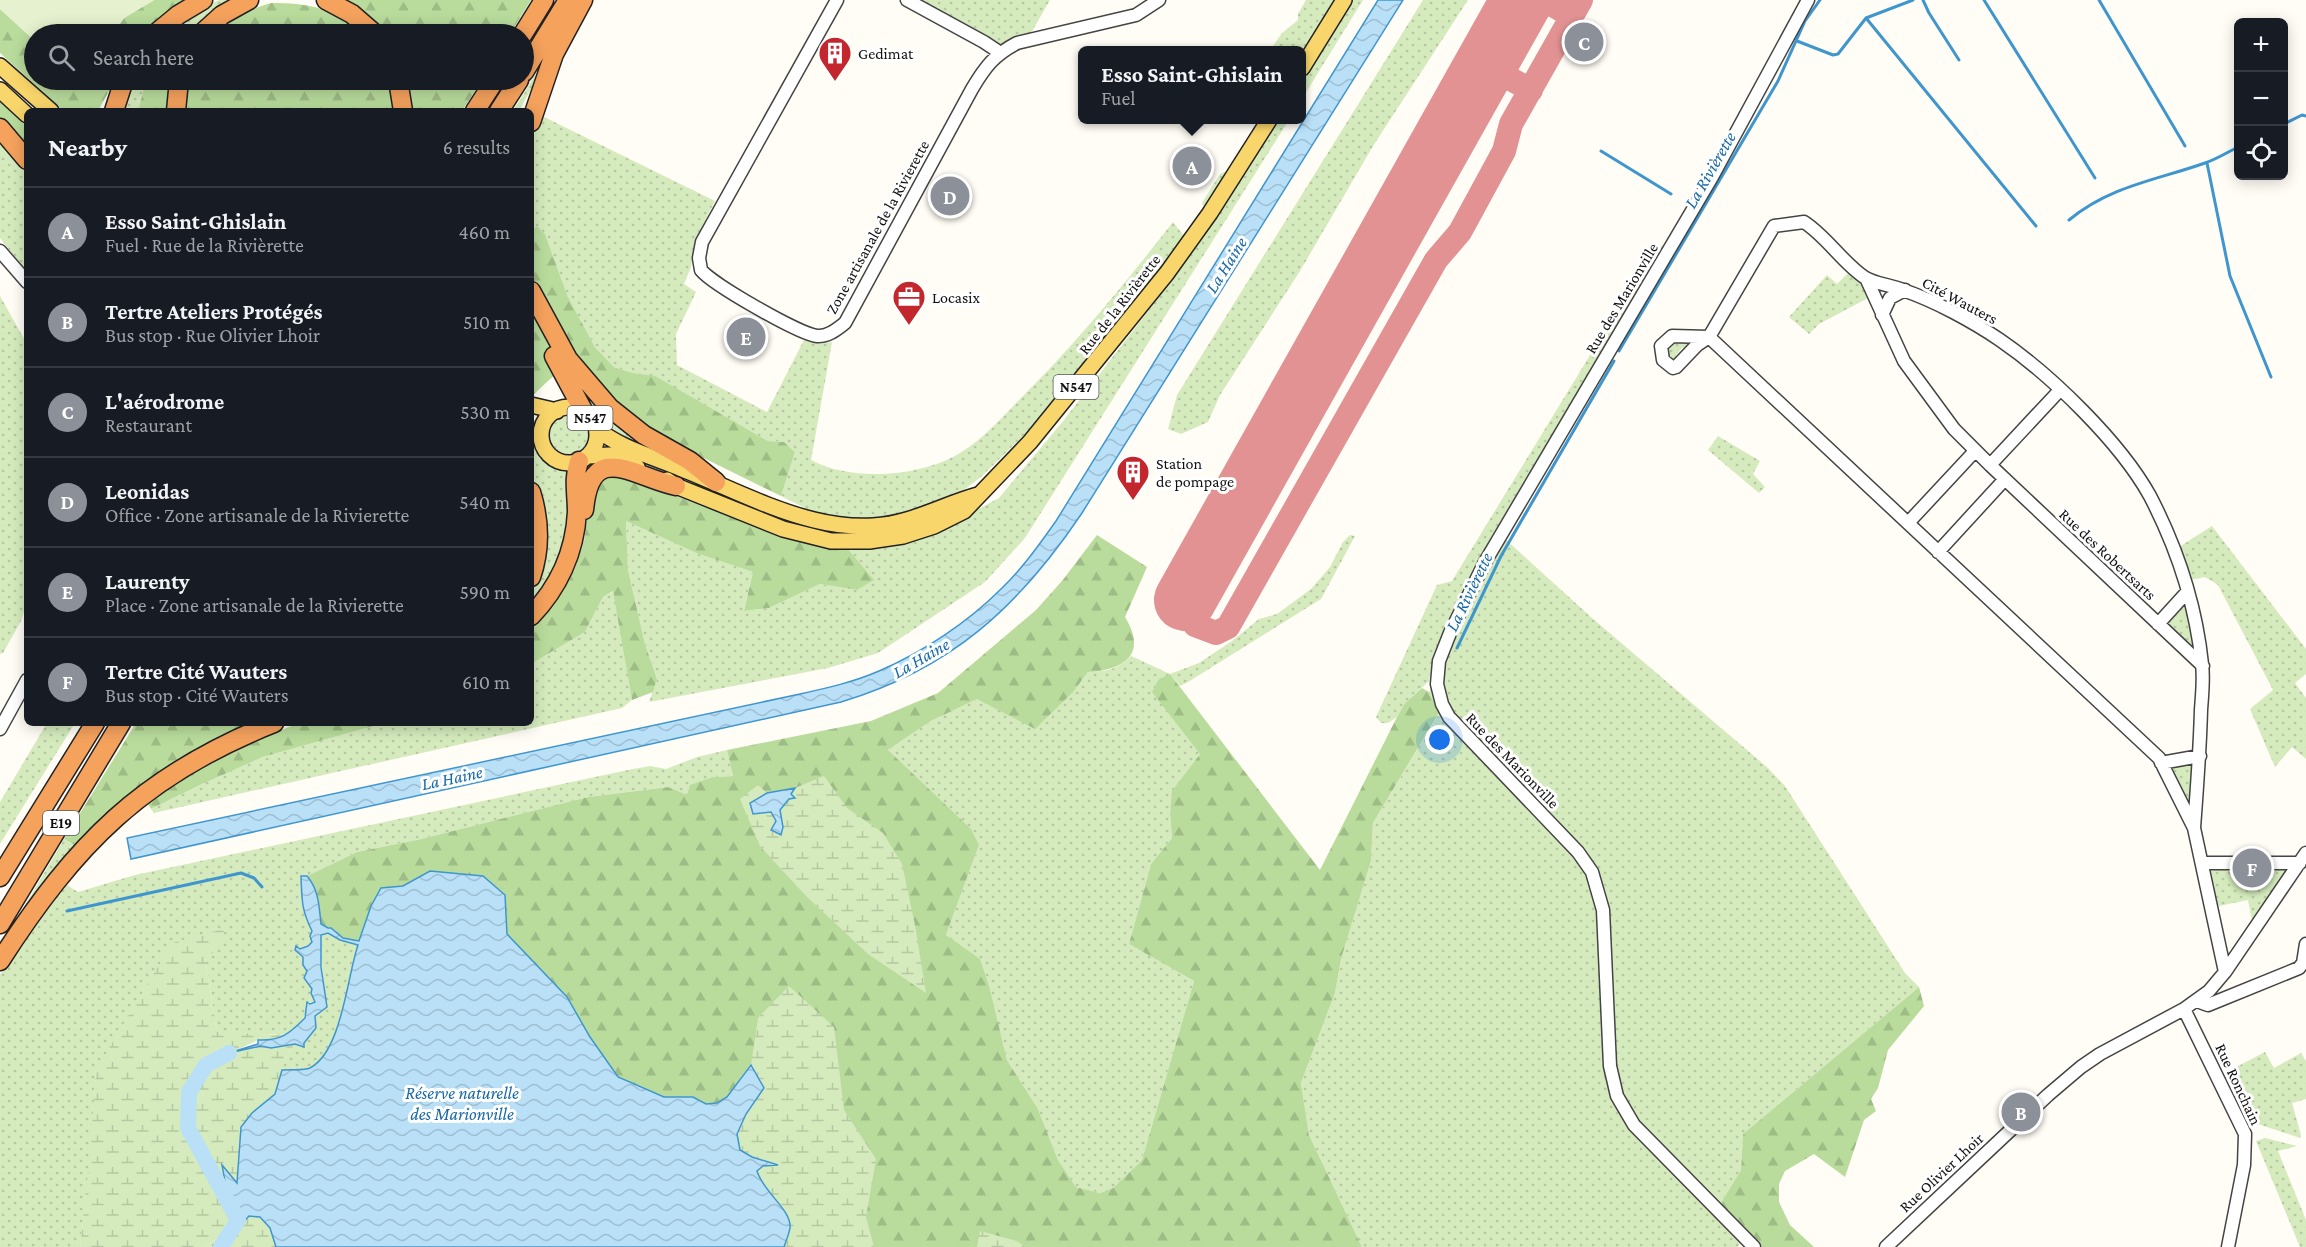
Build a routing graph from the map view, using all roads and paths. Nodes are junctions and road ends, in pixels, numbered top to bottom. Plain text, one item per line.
1 (203, 0) edge
2 (249, 0) edge
3 (326, 0) edge
4 (544, 0) edge
5 (568, 0) edge
6 (583, 0) edge
7 (837, 0) edge
8 (907, 0) edge
9 (1159, 0) edge
10 (1344, 0) edge
11 (1808, 0) edge
12 (167, 24) edge
13 (212, 24) edge
14 (364, 24) edge
15 (529, 24) edge
16 (999, 52) junction
17 (554, 54) junction
18 (534, 56) edge
19 (1306, 62) edge
20 (0, 66) edge
21 (24, 87) edge
22 (0, 90) edge
23 (27, 90) edge
24 (120, 90) edge
25 (178, 90) edge
26 (400, 90) edge
27 (489, 90) edge
28 (513, 90) edge
29 (48, 108) edge
30 (112, 108) edge
31 (176, 108) edge
32 (403, 108) edge
33 (477, 108) edge
34 (502, 108) edge
35 (527, 108) edge
36 (24, 112) edge
37 (534, 113) edge
38 (1266, 124) edge
39 (0, 128) edge
40 (24, 156) edge
41 (0, 251) edge
42 (1866, 278) junction
43 (24, 279) edge
44 (1905, 290) junction
45 (534, 297) edge
46 (534, 305) edge
47 (1882, 315) junction
48 (2061, 390) junction
49 (534, 406) edge
50 (556, 411) junction
51 (584, 412) junction
52 (596, 428) junction
53 (534, 429) edge
54 (542, 438) junction
55 (1975, 450) junction
56 (584, 458) junction
57 (1990, 465) junction
58 (2005, 479) junction
59 (716, 482) junction
60 (676, 486) junction
61 (978, 495) junction
62 (534, 504) edge
63 (1908, 523) junction
64 (572, 543) junction
65 (1938, 552) junction
66 (534, 566) edge
67 (2188, 591) junction
68 (534, 612) edge
69 (2158, 624) junction
70 (2203, 666) junction
71 (24, 685) edge
72 (93, 726) edge
73 (119, 726) edge
74 (268, 726) edge
75 (0, 729) edge
76 (2200, 756) junction
77 (2161, 763) junction
78 (2194, 828) junction
79 (2303, 858) edge
80 (2202, 863) junction
81 (0, 877) edge
82 (0, 924) edge
83 (2306, 944) edge
84 (0, 961) edge
85 (2225, 972) junction
86 (2197, 1001) junction
87 (2184, 1009) junction
88 (1754, 1247) edge
89 (1886, 1247) edge
90 (2228, 1247) edge

1 - 12 highway
2 - 13 highway
3 - 14 highway
4 - 15 highway
5 - 18 highway
6 - 17 highway
7 - 16 street, Zone artisanale de la Rivierette
8 - 16 street
9 - 16 street, Zone artisanale de la Rivierette
10 - 19 main road
11 - 88 street, Rue des Marionville
17 - 35 highway
17 - 37 highway
20 - 21 main road
22 - 36 main road
23 - 29 main road
24 - 30 highway
25 - 31 highway
26 - 32 highway
27 - 33 highway
28 - 34 highway
38 - 61 main road, Rue de la Rivièrette / N547
39 - 40 highway
41 - 43 street
42 - 44 street, Cité Wauters
42 - 47 street, Rue des Robertsarts
42 - 63 street, Cité Wauters
44 - 47 street
44 - 48 street, Cité Wauters
45 - 59 highway
46 - 51 highway
47 - 55 street, Rue des Robertsarts
48 - 57 street
48 - 67 street, Cité Wauters
49 - 50 main road, N547
50 - 51 main road, N547
50 - 54 main road, N547
51 - 52 main road, N547
52 - 56 main road, N547
52 - 59 main road, N547
53 - 54 main road, N547
54 - 56 main road, N547
55 - 57 street, Rue des Robertsarts
55 - 63 street
56 - 60 main road, N547
56 - 64 highway
57 - 58 street, Rue des Robertsarts
58 - 65 street
58 - 69 street, Rue des Robertsarts
59 - 61 main road, N547
60 - 61 main road, N547
60 - 64 highway
62 - 66 highway
63 - 65 street, Cité Wauters
64 - 68 highway
65 - 77 street, Cité Wauters
67 - 69 street
67 - 70 street, Cité Wauters
69 - 70 street, Rue des Robertsarts
70 - 76 street, Cité Wauters
71 - 75 street
72 - 81 highway, E19
73 - 82 highway, E19
74 - 84 highway
76 - 77 street
76 - 78 street, Cité Wauters
77 - 78 street, Cité Wauters
78 - 80 street, Cité Wauters
79 - 80 street
79 - 85 street, Rue Olivier Lhoir
80 - 85 street, Cité Wauters
83 - 86 street, Rue Olivier Lhoir
85 - 86 street, Rue Olivier Lhoir
86 - 87 street, Rue Olivier Lhoir
87 - 89 street, Rue Olivier Lhoir
87 - 90 street, Rue Ronchain

